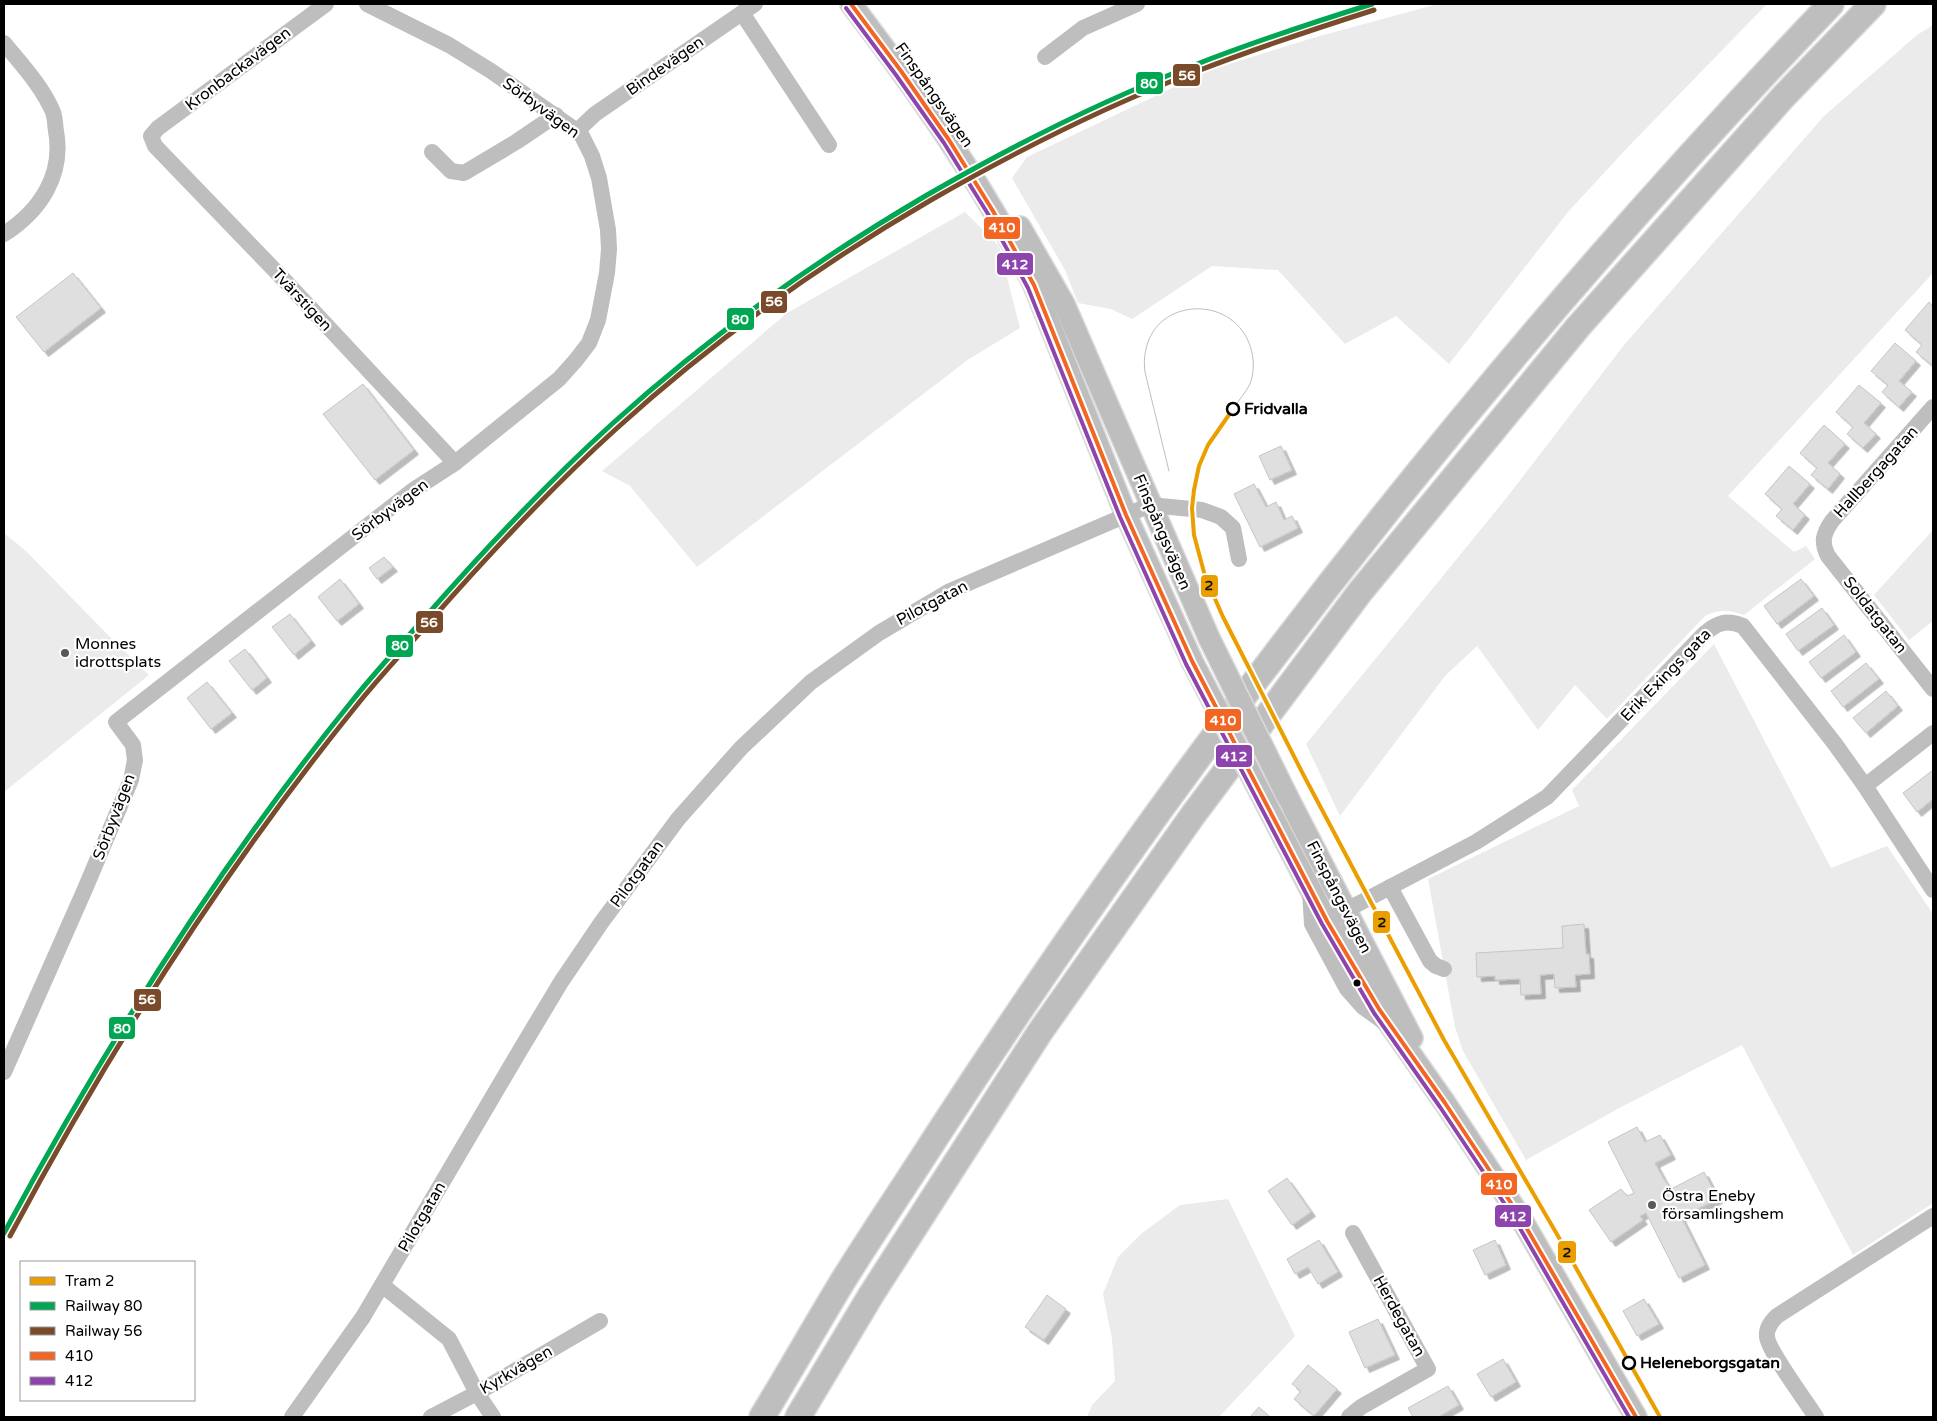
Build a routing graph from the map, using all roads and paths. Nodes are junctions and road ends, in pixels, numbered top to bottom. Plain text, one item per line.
1 (326, 4) edge
2 (367, 4) edge
3 (850, 4) edge
4 (868, 4) edge
5 (1138, 4) edge
6 (1831, 4) edge
7 (1873, 4) edge
8 (748, 8) edge
9 (6, 50) edge
10 (1045, 57) dead end
11 (931, 100) junction
12 (556, 115) junction
13 (577, 131) junction
14 (151, 136) joint
15 (829, 144) dead end
16 (432, 152) dead end
17 (990, 190) junction
18 (4, 234) edge
19 (1933, 408) edge
20 (455, 463) junction
21 (1150, 505) junction
22 (1126, 515) junction
23 (1823, 538) joint
24 (1239, 559) dead end
25 (1933, 689) edge
26 (1933, 733) edge
27 (1865, 786) junction
28 (1309, 887) junction
29 (1390, 887) junction
30 (1933, 890) edge
31 (1346, 911) junction
32 (1327, 921) junction
33 (1444, 969) dead end
34 (1392, 1029) junction
35 (4, 1072) edge
36 (1445, 1103) junction
37 (1933, 1216) edge
38 (1353, 1233) dead end
39 (382, 1286) junction
40 (600, 1320) dead end
41 (476, 1393) junction
42 (292, 1417) edge
43 (431, 1417) edge
44 (492, 1417) edge
45 (762, 1417) edge
46 (798, 1417) edge
47 (1349, 1417) edge
48 (1636, 1417) edge
49 (1816, 1417) edge

1 - 14 street, Kronbackavägen
2 - 12 street, Sörbyvägen
3 - 11 main road, Finspångsvägen
4 - 11 main road, Finspångsvägen
5 - 10 street
6 - 45 highway
7 - 46 highway
8 - 13 street, Bindevägen
8 - 15 street
9 - 18 street
11 - 17 main road, Finspångsvägen
12 - 13 street, Sörbyvägen
12 - 16 street
13 - 20 street, Sörbyvägen
14 - 20 street, Tvärstigen
17 - 21 main road, Finspångsvägen
17 - 22 main road, Finspångsvägen
19 - 23 street, Hallbergagatan
20 - 35 street, Sörbyvägen
21 - 22 street, Pilotgatan
21 - 24 street
21 - 31 main road, Finspångsvägen, bridge
22 - 28 main road, Finspångsvägen, bridge
22 - 39 street, Pilotgatan
23 - 25 street, Soldatgatan
26 - 27 street
27 - 29 street, Erik Exings gata
27 - 30 street, Erik Exings gata
28 - 32 main road, Finspångsvägen
28 - 34 street
29 - 31 street, Erik Exings gata
29 - 33 street
31 - 32 street, Erik Exings gata
31 - 36 main road, Finspångsvägen
32 - 34 main road, Finspångsvägen
34 - 36 main road, Finspångsvägen
36 - 48 main road, Finspångsvägen
37 - 49 street
38 - 47 street, Herdegatan
39 - 41 street
39 - 42 street, Pilotgatan
40 - 41 street, Kyrkvägen
41 - 43 street, Kyrkvägen
41 - 44 street

